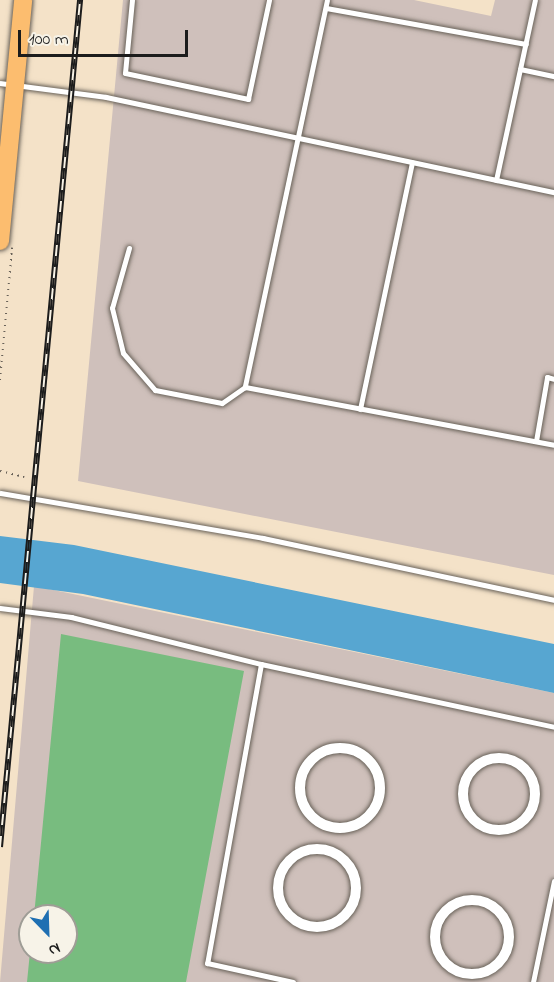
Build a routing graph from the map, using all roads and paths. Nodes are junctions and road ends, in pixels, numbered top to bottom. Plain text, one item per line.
1 (24, 0) edge
2 (132, 0) edge
3 (269, 0) edge
4 (327, 0) edge
5 (535, 0) edge
6 (326, 8) junction
7 (526, 44) junction
8 (520, 69) junction
9 (554, 76) edge
10 (8, 83) edge
11 (297, 137) junction
12 (412, 162) junction
13 (496, 180) junction
14 (554, 192) edge
15 (0, 241) edge
16 (129, 248) dead end
17 (554, 378) edge
18 (245, 387) junction
19 (360, 409) junction
20 (536, 441) junction
21 (554, 445) edge
22 (0, 471) edge
23 (24, 477) dead end
24 (0, 493) edge
25 (554, 600) edge
26 (0, 608) edge
27 (261, 664) junction
28 (554, 727) edge
29 (367, 818) joint
30 (525, 819) joint
31 (554, 880) edge
32 (342, 919) joint
33 (500, 962) joint
34 (293, 982) edge
35 (533, 982) edge

1 - 10 highway
2 - 3 lane
4 - 6 lane
5 - 7 lane
6 - 7 lane
6 - 11 lane
7 - 8 lane
8 - 9 lane
8 - 13 lane
10 - 11 lane
10 - 15 highway
11 - 12 lane
11 - 18 lane
12 - 13 lane
12 - 19 lane
13 - 14 lane
16 - 18 lane
17 - 20 lane
18 - 19 lane
19 - 20 lane
20 - 21 lane
22 - 23 path
24 - 25 lane
26 - 27 lane
27 - 28 lane
27 - 34 lane
29 - 29 street
30 - 30 street
31 - 35 lane
32 - 32 street
33 - 33 street

